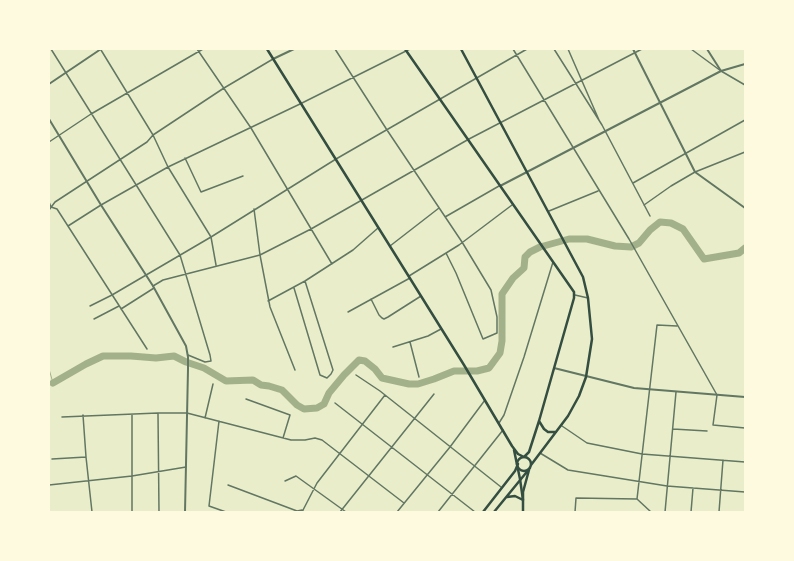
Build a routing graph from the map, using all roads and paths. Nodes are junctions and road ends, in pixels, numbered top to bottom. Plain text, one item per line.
1 (51, 49) edge
2 (101, 49) edge
3 (197, 49) edge
4 (203, 49) edge
5 (267, 49) edge
6 (294, 49) edge
7 (335, 49) edge
8 (410, 49) edge
9 (461, 49) edge
10 (513, 49) edge
11 (527, 49) edge
12 (554, 49) edge
13 (568, 49) edge
14 (633, 49) edge
15 (642, 49) edge
16 (691, 49) edge
17 (707, 49) edge
18 (406, 50) edge
19 (199, 52) junction
20 (635, 52) junction
21 (517, 55) junction
22 (273, 59) junction
23 (745, 64) edge
24 (721, 71) junction
25 (66, 73) junction
26 (353, 78) junction
27 (477, 78) junction
28 (582, 80) junction
29 (49, 84) edge
30 (575, 84) junction
31 (745, 85) edge
32 (224, 88) junction
33 (128, 94) junction
34 (441, 99) junction
35 (544, 100) junction
36 (660, 103) junction
37 (300, 104) junction
38 (91, 114) junction
39 (49, 118) edge
40 (745, 120) edge
41 (500, 122) junction
42 (602, 125) junction
43 (251, 128) junction
44 (387, 130) junction
45 (605, 131) junction
46 (59, 135) junction
47 (153, 135) junction
48 (469, 140) junction
49 (49, 142) edge
50 (573, 148) junction
51 (745, 152) edge
52 (686, 154) junction
53 (185, 158) junction
54 (336, 159) junction
55 (120, 160) junction
56 (168, 167) junction
57 (414, 170) junction
58 (695, 172) junction
59 (526, 173) junction
60 (243, 176) dead end
61 (86, 181) junction
62 (633, 183) junction
63 (135, 185) junction
64 (500, 186) junction
65 (287, 188) junction
66 (598, 190) junction
67 (362, 201) junction
68 (49, 202) edge
69 (513, 204) junction
70 (101, 205) junction
71 (644, 205) junction
72 (51, 207) junction
73 (439, 208) junction
74 (745, 208) edge
75 (254, 209) junction
76 (49, 210) edge
77 (547, 212) junction
78 (650, 216) dead end
79 (445, 217) junction
80 (68, 226) junction
81 (311, 228) junction
82 (378, 228) junction
83 (211, 237) junction
84 (462, 242) junction
85 (390, 246) junction
86 (446, 253) junction
87 (180, 255) junction
88 (260, 255) junction
89 (553, 260) junction
90 (332, 264) junction
91 (216, 265) junction
92 (185, 274) junction
93 (146, 275) junction
94 (409, 277) junction
95 (305, 281) junction
96 (153, 288) junction
97 (294, 288) junction
98 (112, 295) junction
99 (575, 295) junction
100 (421, 296) junction
101 (588, 298) junction
102 (371, 299) junction
103 (268, 302) junction
104 (90, 306) dead end
105 (119, 306) junction
106 (121, 310) junction
107 (348, 312) dead end
108 (94, 319) dead end
109 (678, 326) junction
110 (442, 329) junction
111 (410, 342) junction
112 (393, 347) dead end
113 (147, 349) dead end
114 (188, 356) junction
115 (554, 368) junction
116 (295, 370) dead end
117 (356, 375) dead end
118 (419, 377) dead end
119 (586, 377) junction
120 (213, 384) dead end
121 (649, 390) junction
122 (676, 392) junction
123 (385, 394) junction
124 (434, 394) dead end
125 (717, 395) junction
126 (745, 397) edge
127 (246, 399) dead end
128 (485, 400) junction
129 (335, 403) dead end
130 (158, 413) junction
131 (187, 413) junction
132 (83, 415) junction
133 (132, 415) junction
134 (62, 417) dead end
135 (205, 418) junction
136 (414, 418) junction
137 (539, 420) junction
138 (219, 421) junction
139 (499, 423) junction
140 (363, 424) junction
141 (562, 426) junction
142 (745, 428) edge
143 (673, 429) junction
144 (503, 430) junction
145 (558, 431) junction
146 (707, 431) dead end
147 (283, 438) junction
148 (512, 446) junction
149 (391, 447) junction
150 (450, 447) junction
151 (340, 453) junction
152 (540, 453) junction
153 (642, 454) junction
154 (86, 456) junction
155 (524, 457) junction
156 (670, 457) junction
157 (52, 459) dead end
158 (723, 460) junction
159 (745, 462) edge
160 (518, 464) junction
161 (531, 466) junction
162 (186, 467) junction
163 (475, 467) junction
164 (159, 471) junction
165 (427, 475) junction
166 (132, 476) junction
167 (369, 476) junction
168 (520, 479) junction
169 (88, 481) junction
170 (285, 481) dead end
171 (639, 482) junction
172 (49, 485) edge
173 (228, 485) dead end
174 (668, 486) junction
175 (501, 487) junction
176 (693, 488) junction
177 (314, 489) junction
178 (720, 490) junction
179 (745, 492) edge
180 (452, 494) junction
181 (505, 498) junction
182 (637, 499) junction
183 (523, 500) junction
184 (404, 503) junction
185 (342, 509) junction
186 (92, 512) edge
187 (132, 512) edge
188 (159, 512) edge
189 (184, 512) edge
190 (226, 512) edge
191 (303, 512) edge
192 (340, 512) edge
193 (346, 512) edge
194 (397, 512) edge
195 (438, 512) edge
196 (475, 512) edge
197 (483, 512) edge
198 (494, 512) edge
199 (523, 512) edge
200 (575, 512) edge
201 (651, 512) edge
202 (665, 512) edge
203 (691, 512) edge
204 (719, 512) edge

1 - 25 street
2 - 25 street
2 - 33 street
3 - 19 street
4 - 19 street
5 - 22 main road
6 - 22 street
7 - 26 street
8 - 18 street
9 - 27 main road
10 - 21 street
11 - 21 street
12 - 30 street
13 - 28 street
14 - 20 street
15 - 20 street
16 - 24 street
17 - 24 street
18 - 26 street
18 - 34 main road
19 - 32 street
19 - 33 street
20 - 28 street
20 - 36 street
21 - 27 street
21 - 35 street
22 - 32 street
22 - 37 main road
23 - 24 street
24 - 31 street
24 - 36 street
25 - 29 street
25 - 38 street
26 - 37 street
26 - 44 street
27 - 34 street
27 - 41 main road
28 - 30 street
28 - 42 street
30 - 35 street
30 - 42 street
32 - 43 street
32 - 47 street
33 - 38 street
33 - 47 street
34 - 44 street
34 - 48 main road
35 - 41 street
35 - 50 street
36 - 45 street
36 - 52 street
37 - 43 street
37 - 54 main road
38 - 46 street
38 - 55 street
39 - 46 street
40 - 52 street
41 - 48 street
41 - 59 main road
42 - 45 street
43 - 53 street
43 - 65 street
44 - 54 street
44 - 57 street
45 - 50 street
45 - 62 street
46 - 49 street
46 - 61 street
47 - 55 street
47 - 56 street
48 - 57 street
48 - 64 main road
50 - 59 street
50 - 66 street
51 - 58 street
52 - 58 street
52 - 62 street
53 - 56 street
53 - 60 street
54 - 65 street
54 - 67 main road
55 - 61 street
55 - 63 street
56 - 63 street
56 - 83 street
57 - 67 street
57 - 73 street
58 - 71 street
58 - 74 street
59 - 64 street
59 - 77 main road
61 - 70 street
61 - 72 street
62 - 71 street
63 - 70 street
63 - 87 street
64 - 69 main road
64 - 79 street
65 - 75 street
65 - 81 street
66 - 77 street
66 - 109 street
67 - 81 street
67 - 82 main road
68 - 72 street
69 - 84 street
69 - 89 main road
70 - 80 street
70 - 93 street
71 - 78 street
72 - 76 street
72 - 80 street
73 - 79 street
73 - 85 street
75 - 83 street
75 - 88 street
77 - 101 main road
79 - 84 street
80 - 98 street
81 - 88 street
81 - 90 street
82 - 85 main road
82 - 90 street
83 - 87 street
83 - 91 street
84 - 86 street
84 - 86 street
85 - 94 main road
86 - 94 street
87 - 92 street
87 - 93 street
88 - 91 street
88 - 103 street
89 - 99 main road
89 - 139 street
90 - 95 street
91 - 92 street
92 - 96 street
92 - 114 street
93 - 96 street
93 - 98 street
94 - 100 main road
94 - 102 street
95 - 97 street
95 - 97 street
96 - 106 street
96 - 114 street
97 - 103 street
98 - 104 street
98 - 105 street
99 - 101 street
99 - 115 main road
100 - 102 street
100 - 110 main road
101 - 119 main road
102 - 107 street
103 - 116 street
105 - 106 street
105 - 108 street
106 - 113 street
109 - 121 street
109 - 125 street
110 - 111 street
110 - 128 main road
111 - 112 street
111 - 118 street
114 - 131 street
115 - 119 street
115 - 137 main road
117 - 123 street
119 - 121 street
119 - 141 main road
120 - 135 street
121 - 122 street
121 - 153 street
122 - 125 street
122 - 143 street
123 - 136 street
123 - 140 street
124 - 136 street
125 - 126 street
125 - 142 street
127 - 147 street
128 - 139 main road
128 - 150 street
129 - 140 street
130 - 131 street
130 - 133 street
130 - 164 street
131 - 135 street
131 - 162 street
132 - 133 street
132 - 134 street
132 - 154 street
133 - 166 street
135 - 138 street
136 - 149 street
136 - 150 street
137 - 145 main road
137 - 155 main road
138 - 147 street
138 - 190 street
139 - 144 main road
140 - 149 street
140 - 151 street
141 - 145 main road
141 - 153 street
143 - 146 street
143 - 156 street
144 - 148 main road
144 - 163 street
145 - 152 main road
147 - 151 street
148 - 155 main road
148 - 160 main road
149 - 165 street
149 - 167 street
150 - 163 street
150 - 165 street
151 - 167 street
151 - 177 street
152 - 161 main road
152 - 171 street
153 - 156 street
153 - 171 street
154 - 157 street
154 - 169 street
155 - 160 main road
155 - 161 main road
156 - 158 street
156 - 174 street
158 - 159 street
158 - 178 street
160 - 161 main road
160 - 168 main road
160 - 175 main road
161 - 168 main road
161 - 183 main road
162 - 164 street
162 - 189 street
163 - 175 street
163 - 180 street
164 - 166 street
164 - 188 street
165 - 180 street
165 - 184 street
166 - 169 street
166 - 187 street
167 - 184 street
167 - 185 street
168 - 181 main road
168 - 183 main road
169 - 172 street
169 - 186 street
170 - 177 street
171 - 174 street
171 - 182 street
173 - 191 street
174 - 176 street
174 - 202 street
175 - 197 main road
176 - 178 street
176 - 203 street
177 - 185 street
177 - 191 street
178 - 179 street
178 - 204 street
180 - 195 street
180 - 196 street
181 - 183 main road
181 - 198 main road
182 - 200 street
182 - 201 street
183 - 199 main road
184 - 194 street
185 - 192 street
185 - 193 street

